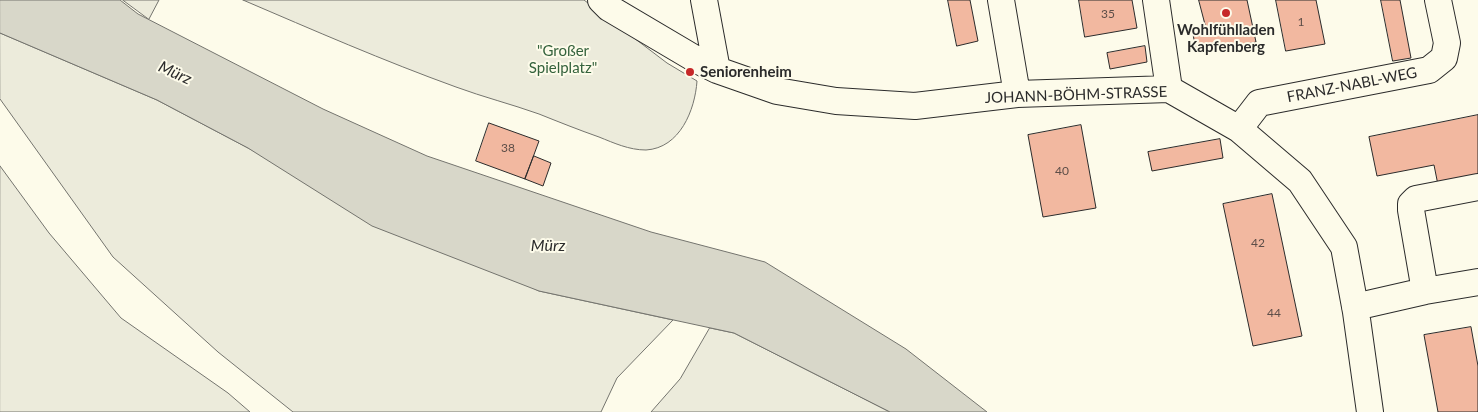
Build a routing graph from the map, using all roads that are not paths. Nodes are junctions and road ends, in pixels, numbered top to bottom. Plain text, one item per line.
1 (601, 0) edge
2 (704, 0) edge
3 (1001, 0) edge
4 (1156, 0) edge
5 (1438, 0) edge
6 (717, 70) junction
7 (1169, 88) junction
8 (1017, 94) junction
9 (1239, 129) junction
10 (1478, 187) edge
11 (1478, 282) edge
12 (1425, 291) junction
13 (1355, 307) junction
14 (1370, 412) edge

1 - 6 street, JOHANN-BÖHM-STRASSE
2 - 6 street
3 - 8 street
4 - 7 street
5 - 9 street, FRANZ-NABL-WEG
6 - 8 street, JOHANN-BÖHM-STRASSE
7 - 8 street, JOHANN-BÖHM-STRASSE
7 - 9 street, JOHANN-BÖHM-STRASSE
9 - 13 street, JOHANN-BÖHM-STRASSE
10 - 12 street
11 - 12 street
12 - 13 street
13 - 14 street, JOHANN-BÖHM-STRASSE

